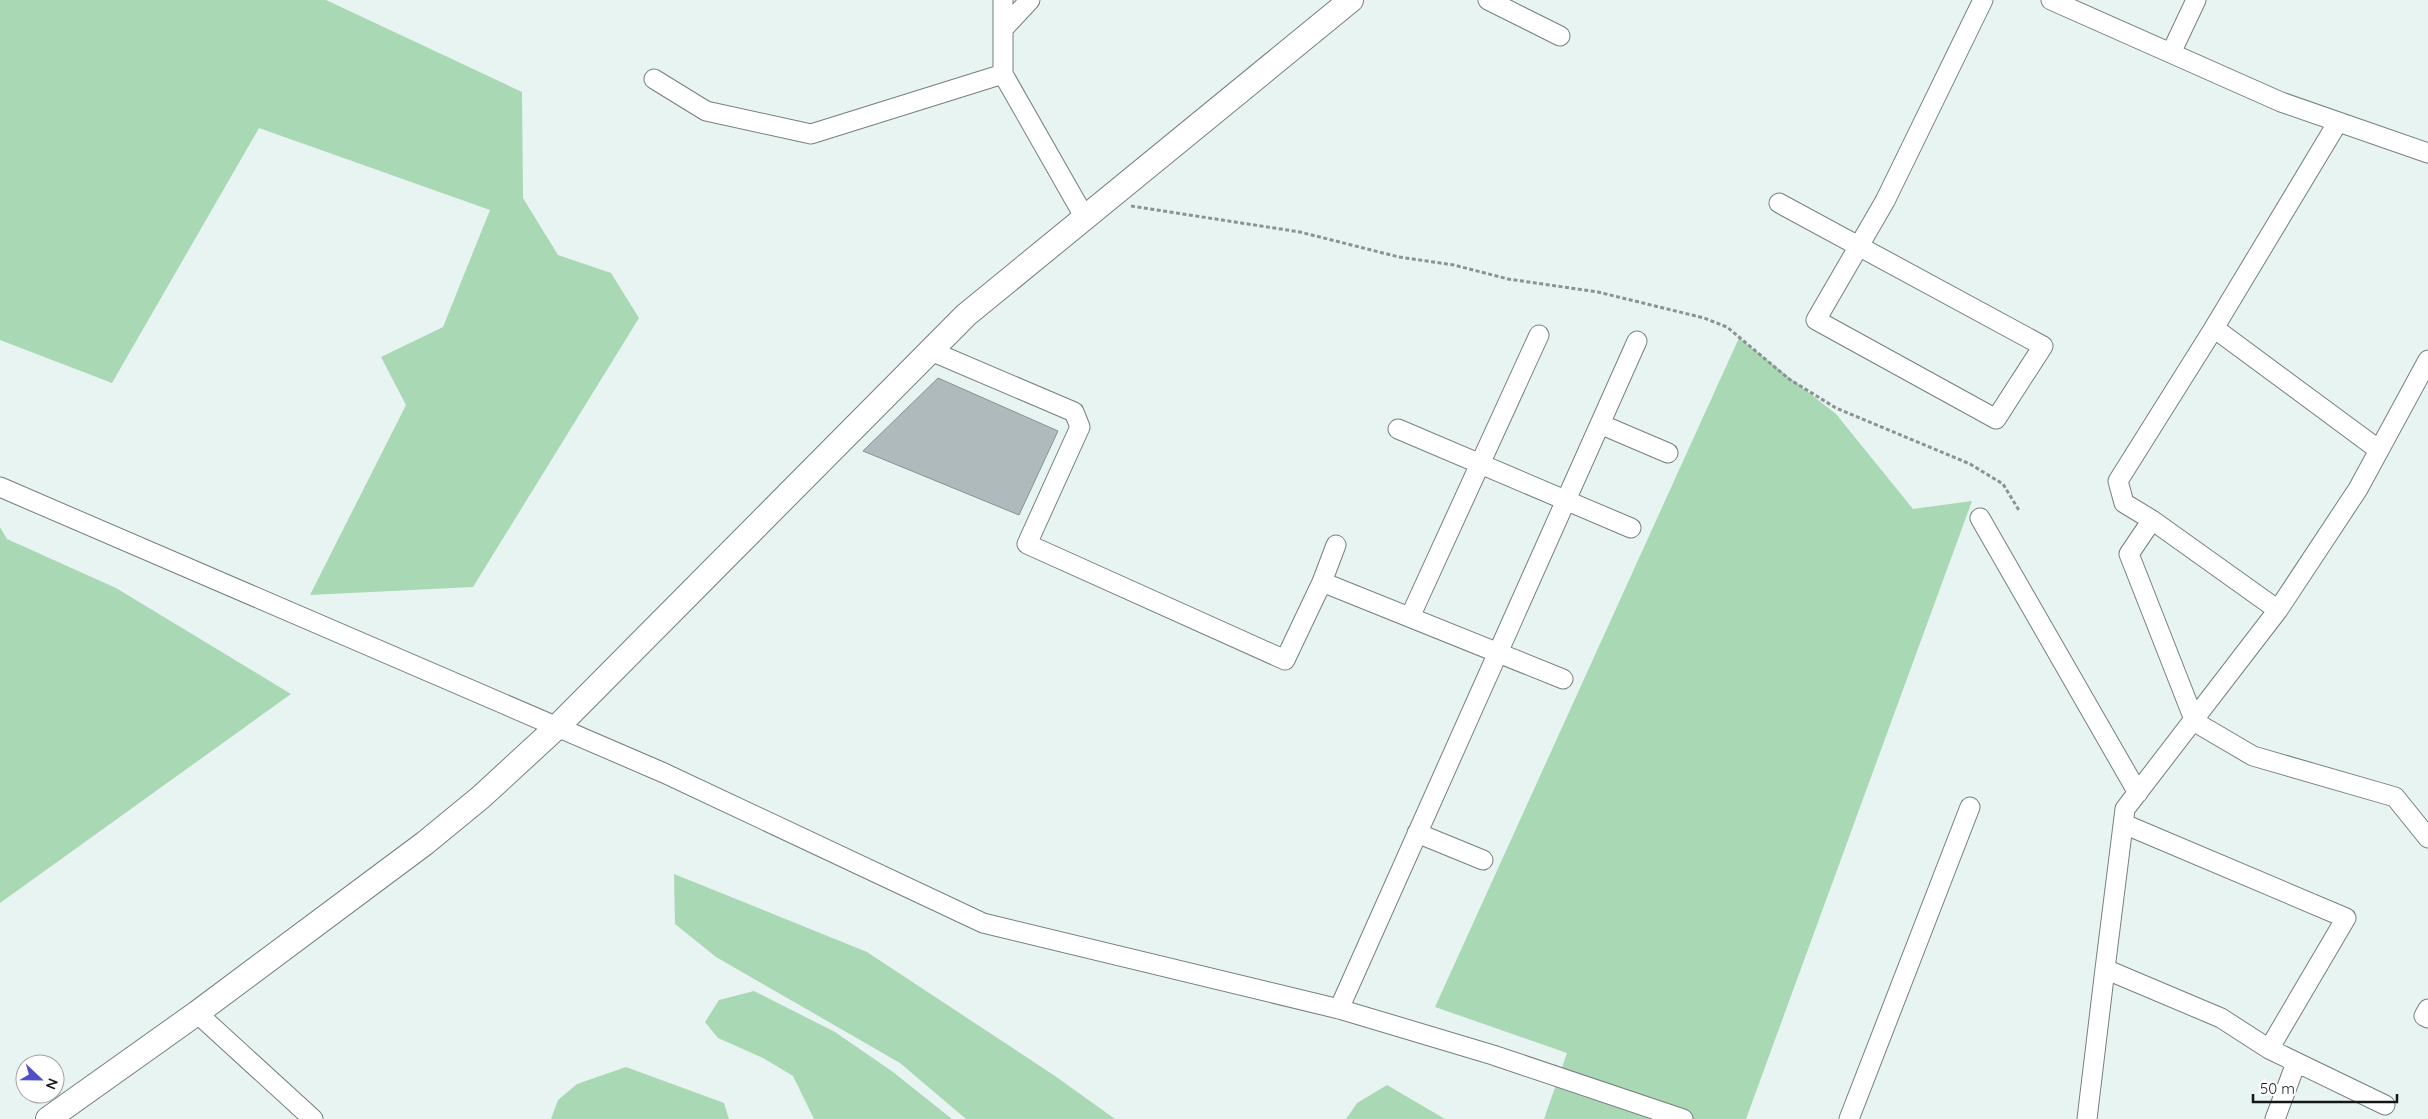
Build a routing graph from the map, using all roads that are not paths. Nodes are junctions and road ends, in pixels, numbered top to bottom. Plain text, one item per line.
1 (1003, 0) edge
2 (1030, 0) edge
3 (1351, 0) edge
4 (1488, 0) edge
5 (1983, 0) edge
6 (2050, 0) edge
7 (2196, 0) edge
8 (1003, 29) junction
9 (1560, 36) dead end
10 (2171, 53) junction
11 (1003, 74) junction
12 (654, 79) dead end
13 (2338, 122) junction
14 (2428, 153) edge
15 (1779, 203) dead end
16 (1093, 211) junction
17 (1859, 246) junction
18 (2214, 328) junction
19 (1539, 335) dead end
20 (1637, 341) dead end
21 (931, 351) junction
22 (2428, 360) edge
23 (1600, 424) junction
24 (1398, 429) dead end
25 (2379, 450) junction
26 (1668, 453) dead end
27 (1479, 463) junction
28 (0, 487) edge
29 (1566, 500) junction
30 (1980, 518) dead end
31 (2152, 520) junction
32 (1631, 528) dead end
33 (1336, 545) dead end
34 (1322, 582) junction
35 (2278, 610) junction
36 (1410, 617) junction
37 (1498, 653) junction
38 (1563, 679) dead end
39 (2194, 722) junction
40 (556, 728) junction
41 (2138, 793) junction
42 (1970, 807) dead end
43 (2124, 824) junction
44 (1418, 833) junction
45 (2428, 838) edge
46 (1483, 860) dead end
47 (2106, 969) junction
48 (1339, 1009) junction
49 (2428, 1009) edge
50 (197, 1013) junction
51 (2428, 1018) edge
52 (2269, 1049) junction
53 (2296, 1063) junction
54 (2385, 1105) dead end
55 (48, 1119) edge
56 (314, 1119) edge
57 (1683, 1119) edge
58 (1849, 1119) edge
59 (2087, 1119) edge
60 (2275, 1119) edge

1 - 8 street
2 - 8 street
3 - 16 street
4 - 9 street
5 - 17 street
6 - 10 street
7 - 10 street
8 - 11 street
10 - 13 street
11 - 12 street
11 - 16 street
13 - 14 street
13 - 18 street
15 - 17 street
16 - 21 street
17 - 17 street
18 - 25 street
18 - 31 street
19 - 27 street
20 - 23 street
21 - 34 street
21 - 40 street
22 - 25 street
23 - 26 street
23 - 29 street
24 - 27 street
25 - 35 street
27 - 29 street
27 - 36 street
28 - 40 street
29 - 32 street
29 - 37 street
30 - 41 street
31 - 35 street
31 - 39 street
33 - 34 street
34 - 36 street
35 - 39 street
36 - 37 street
37 - 38 street
37 - 44 street
39 - 41 street
39 - 45 street
40 - 48 street
40 - 50 street
41 - 43 street
42 - 58 street
43 - 47 street
43 - 52 street
44 - 46 street
44 - 48 street
47 - 52 street
47 - 59 street
48 - 57 street
49 - 51 street
50 - 55 street
50 - 56 street
52 - 53 street
53 - 54 street
53 - 60 street

